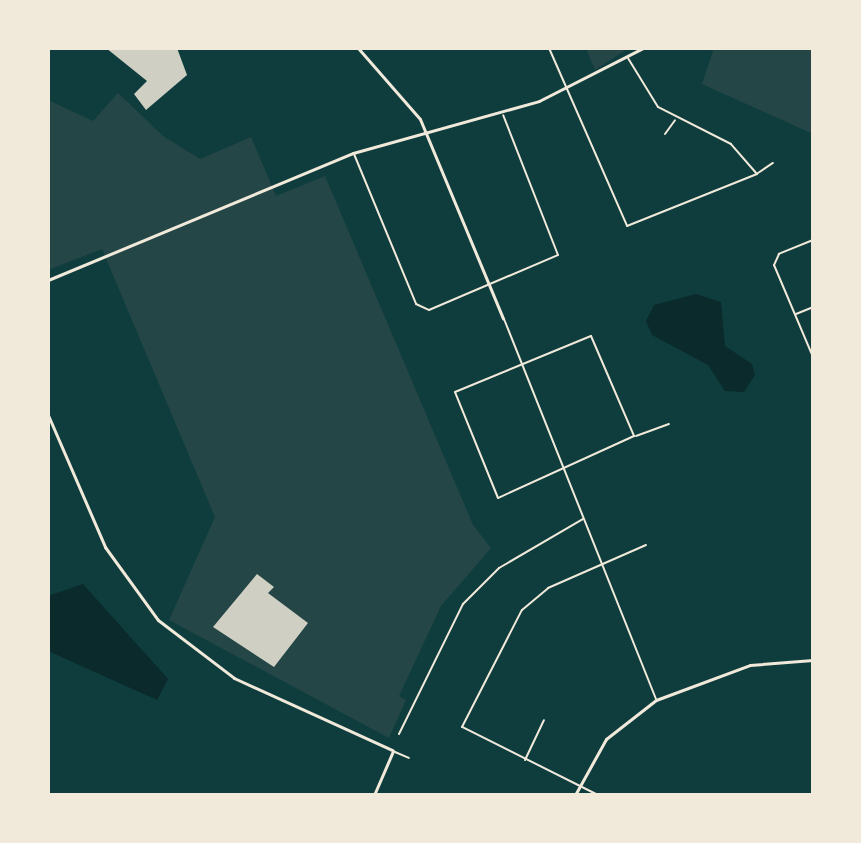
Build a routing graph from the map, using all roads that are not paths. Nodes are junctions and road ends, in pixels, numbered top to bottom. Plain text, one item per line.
1 (358, 48) edge
2 (549, 48) edge
3 (643, 48) edge
4 (628, 58) junction
5 (566, 90) junction
6 (503, 115) junction
7 (676, 119) junction
8 (428, 134) junction
9 (665, 134) dead end
10 (353, 153) junction
11 (773, 163) dead end
12 (757, 174) junction
13 (813, 240) edge
14 (48, 280) edge
15 (490, 285) junction
16 (813, 307) edge
17 (795, 314) junction
18 (503, 318) joint
19 (813, 357) edge
20 (522, 364) junction
21 (48, 415) edge
22 (669, 424) dead end
23 (634, 436) junction
24 (565, 464) junction
25 (583, 519) junction
26 (646, 545) dead end
27 (604, 562) junction
28 (813, 660) edge
29 (656, 700) junction
30 (544, 720) dead end
31 (399, 734) dead end
32 (393, 751) junction
33 (409, 758) dead end
34 (525, 761) junction
35 (579, 786) junction
36 (374, 795) edge
37 (575, 795) edge
38 (598, 795) edge

1 - 8 street
2 - 5 street
3 - 4 street
4 - 5 street
4 - 7 street
5 - 6 street
5 - 12 street
6 - 8 street
6 - 15 street
7 - 9 street
7 - 12 street
8 - 10 street
8 - 15 street
10 - 14 street
10 - 15 street
11 - 12 street
13 - 17 street
15 - 18 street
16 - 17 street
17 - 19 street
18 - 20 street
20 - 23 street
20 - 24 street
20 - 24 street
21 - 32 street
22 - 23 street
23 - 24 street
24 - 25 street
25 - 27 street
25 - 31 street
26 - 27 street
27 - 29 street
27 - 34 street
28 - 29 street
29 - 35 street
30 - 34 street
32 - 33 street
32 - 36 street
34 - 35 street
35 - 37 street
35 - 38 street

